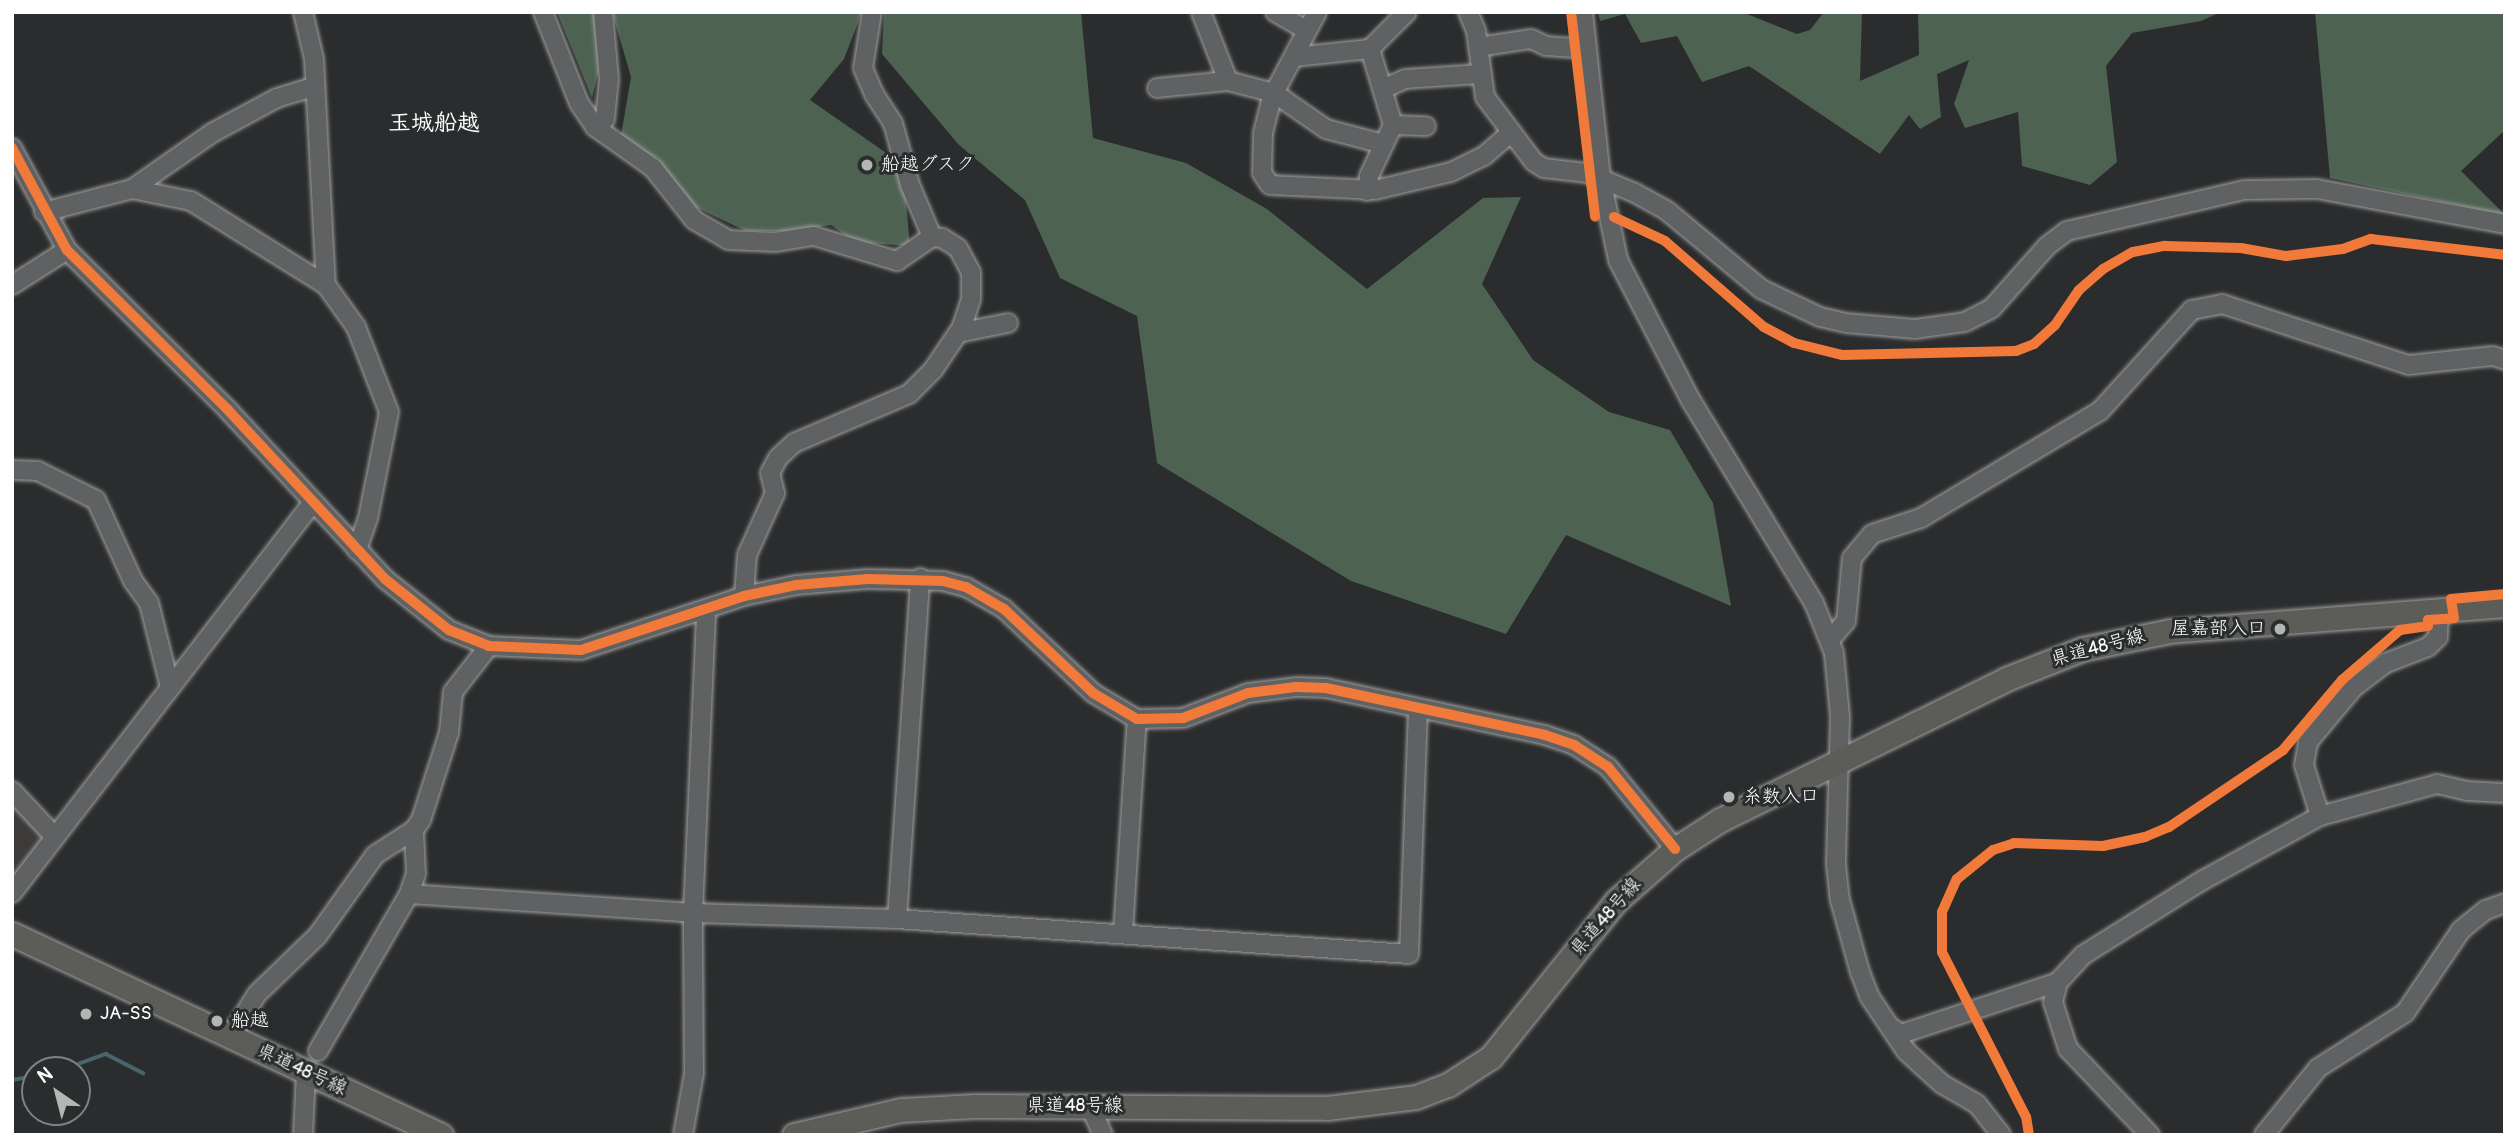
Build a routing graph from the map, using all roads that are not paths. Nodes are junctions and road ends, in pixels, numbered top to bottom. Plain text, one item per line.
1 (303, 12) edge
2 (543, 12) edge
3 (603, 12) edge
4 (872, 12) edge
5 (1201, 12) edge
6 (1275, 12) edge
7 (1317, 12) edge
8 (1407, 12) edge
9 (1468, 12) edge
10 (1583, 12) edge
11 (1306, 30) junction
12 (1478, 47) junction
13 (1370, 49) junction
14 (1587, 49) junction
15 (1294, 57) junction
16 (1480, 74) junction
17 (1228, 81) junction
18 (314, 88) junction
19 (1157, 88) dead end
20 (1384, 88) junction
21 (1274, 93) junction
22 (1393, 125) junction
23 (1426, 126) dead end
24 (595, 127) junction
25 (1510, 133) junction
26 (1383, 144) junction
27 (12, 148) edge
28 (1601, 179) junction
29 (132, 189) junction
30 (1367, 191) junction
31 (44, 212) junction
32 (2505, 224) edge
33 (932, 237) junction
34 (67, 250) junction
35 (12, 285) edge
36 (326, 285) junction
37 (1008, 323) dead end
38 (958, 333) junction
39 (2505, 360) edge
40 (12, 470) edge
41 (313, 502) junction
42 (357, 550) junction
43 (920, 578) junction
44 (744, 597) junction
45 (2505, 605) edge
46 (706, 610) junction
47 (2438, 610) junction
48 (1830, 640) junction
49 (489, 646) junction
50 (170, 687) junction
51 (1418, 709) junction
52 (1137, 719) junction
53 (1836, 762) junction
54 (12, 791) edge
55 (2505, 793) edge
56 (2320, 816) junction
57 (414, 830) junction
58 (55, 837) junction
59 (1675, 849) junction
60 (12, 893) edge
61 (409, 894) junction
62 (2505, 903) edge
63 (693, 913) junction
64 (897, 919) junction
65 (1123, 933) junction
66 (12, 934) edge
67 (2058, 982) junction
68 (1890, 1027) junction
69 (231, 1037) junction
70 (318, 1051) dead end
71 (306, 1072) junction
72 (1090, 1106) junction
73 (303, 1135) edge
74 (441, 1135) edge
75 (683, 1135) edge
76 (794, 1135) edge
77 (1103, 1135) edge
78 (2001, 1135) edge
79 (2150, 1135) edge
80 (2264, 1135) edge

1 - 18 street
2 - 24 street
3 - 24 street
4 - 33 street
5 - 17 street
6 - 11 street
7 - 11 street
8 - 13 street
9 - 12 street
10 - 14 street
11 - 15 street
12 - 14 street
12 - 16 street
13 - 15 street
13 - 20 street
14 - 28 street
15 - 21 street
16 - 20 street
16 - 25 street
17 - 19 street
17 - 21 street
18 - 29 street
18 - 36 street
20 - 22 street
21 - 26 street
21 - 30 street
22 - 23 street
22 - 26 street
24 - 33 street
25 - 28 street
25 - 30 street
26 - 30 street
27 - 31 street
28 - 32 street
28 - 48 street
29 - 31 street
29 - 36 street
31 - 34 street
33 - 38 street
34 - 35 street
34 - 41 street
36 - 42 street
37 - 38 street
38 - 44 street
39 - 48 street
40 - 50 street
41 - 42 street
41 - 50 street
42 - 49 street
43 - 44 street
43 - 52 street
43 - 64 street
44 - 46 street
45 - 47 main road, 県道48号線
46 - 49 street
46 - 63 street
47 - 53 main road, 県道48号線
47 - 56 street
48 - 53 street
49 - 57 street
50 - 58 street
51 - 52 street
51 - 59 street
51 - 65 street
52 - 65 street
53 - 59 main road, 県道48号線
53 - 68 street
54 - 58 street
55 - 56 street
56 - 67 street
57 - 61 street
57 - 69 street
58 - 60 street
59 - 72 main road, 県道48号線
61 - 63 street
61 - 70 street
62 - 80 street
63 - 64 street
63 - 75 street
64 - 65 street
66 - 69 main road, 県道48号線
67 - 68 street
67 - 79 street
68 - 78 street
69 - 71 main road, 県道48号線
71 - 73 street
71 - 74 main road, 県道48号線
72 - 76 main road, 県道48号線
72 - 77 street

